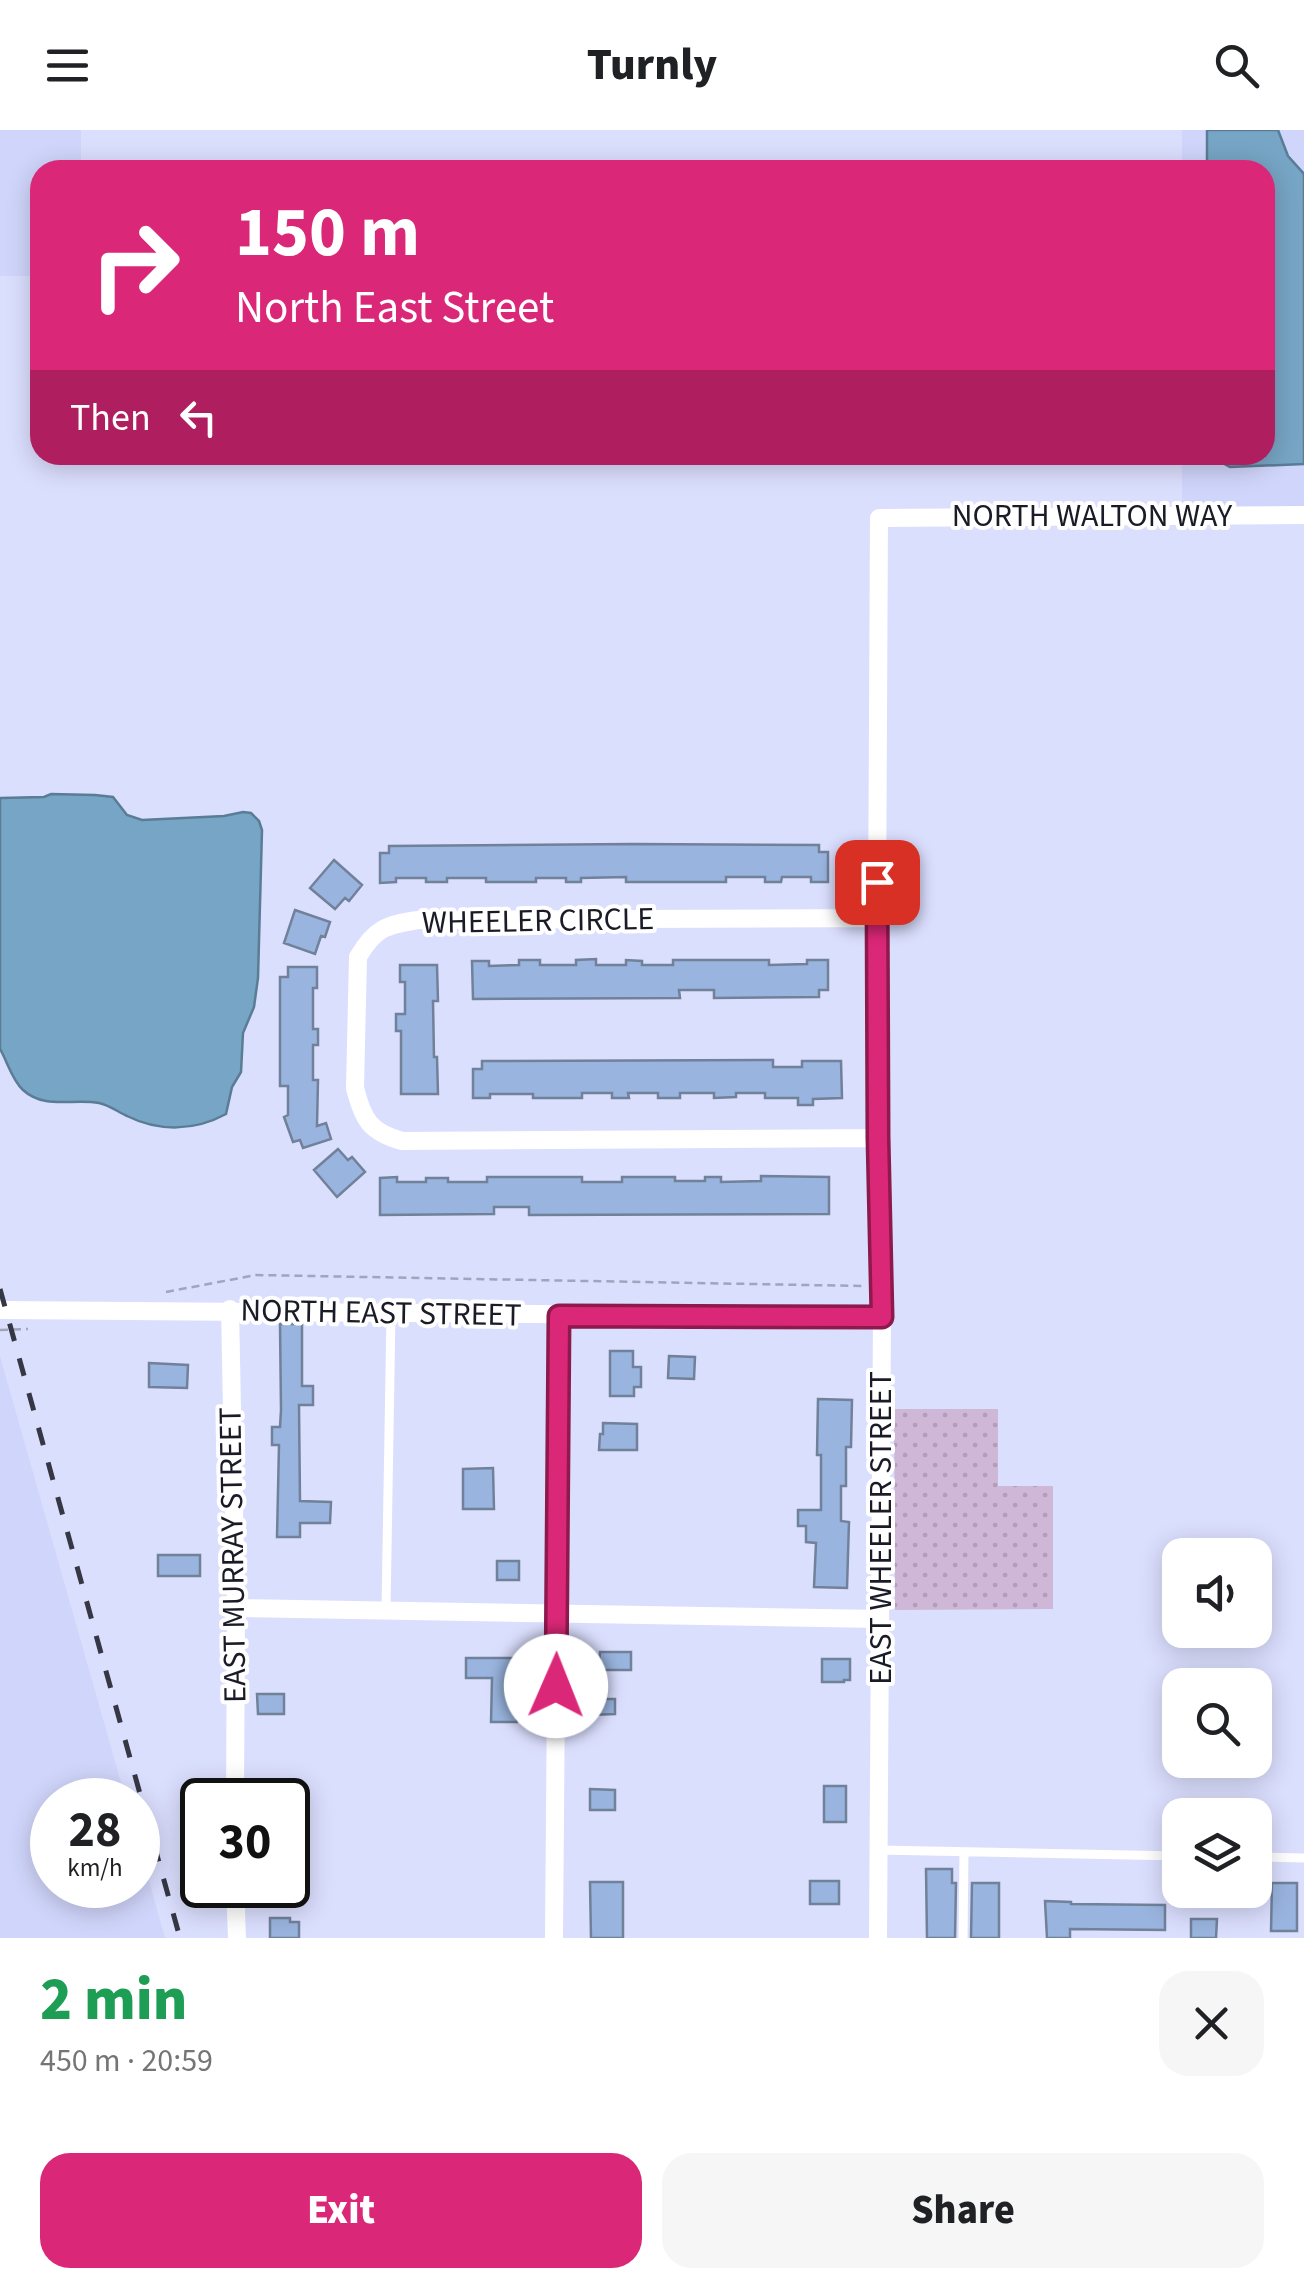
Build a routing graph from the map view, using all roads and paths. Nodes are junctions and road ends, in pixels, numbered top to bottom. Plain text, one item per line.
1 (1304, 515) edge
2 (879, 518) joint
3 (877, 918) junction
4 (878, 1138) junction
5 (881, 1287) junction
6 (168, 1292) dead end
7 (0, 1310) edge
8 (230, 1310) junction
9 (390, 1313) junction
10 (559, 1316) junction
11 (882, 1317) junction
12 (28, 1329) dead end
13 (0, 1330) edge
14 (236, 1608) junction
15 (386, 1611) junction
16 (557, 1614) junction
17 (880, 1618) junction
18 (235, 1778) edge
19 (878, 1850) junction
20 (964, 1852) junction
21 (1162, 1856) edge
22 (1272, 1858) edge
23 (1304, 1858) edge
24 (236, 1908) edge
25 (237, 1938) edge
26 (554, 1938) edge
27 (878, 1938) edge
28 (963, 1938) edge

1 - 2 street, NORTH WALTON WAY
2 - 3 street, EAST WHEELER STREET
3 - 4 street, EAST WHEELER STREET
3 - 4 street, WHEELER CIRCLE
4 - 5 street, EAST WHEELER STREET
5 - 6 path
5 - 11 street, EAST WHEELER STREET
7 - 8 street, NORTH EAST STREET
8 - 9 street, NORTH EAST STREET
8 - 14 street, EAST MURRAY STREET
9 - 10 street, NORTH EAST STREET
9 - 15 lane
10 - 11 street, NORTH EAST STREET
10 - 16 street
11 - 17 street, EAST WHEELER STREET
12 - 13 path
14 - 15 street
14 - 18 street, EAST MURRAY STREET
15 - 16 street
16 - 17 street
16 - 26 street
17 - 19 street, EAST WHEELER STREET
19 - 20 lane
19 - 27 street, EAST WHEELER STREET
20 - 21 lane
20 - 28 lane
22 - 23 lane
24 - 25 street

